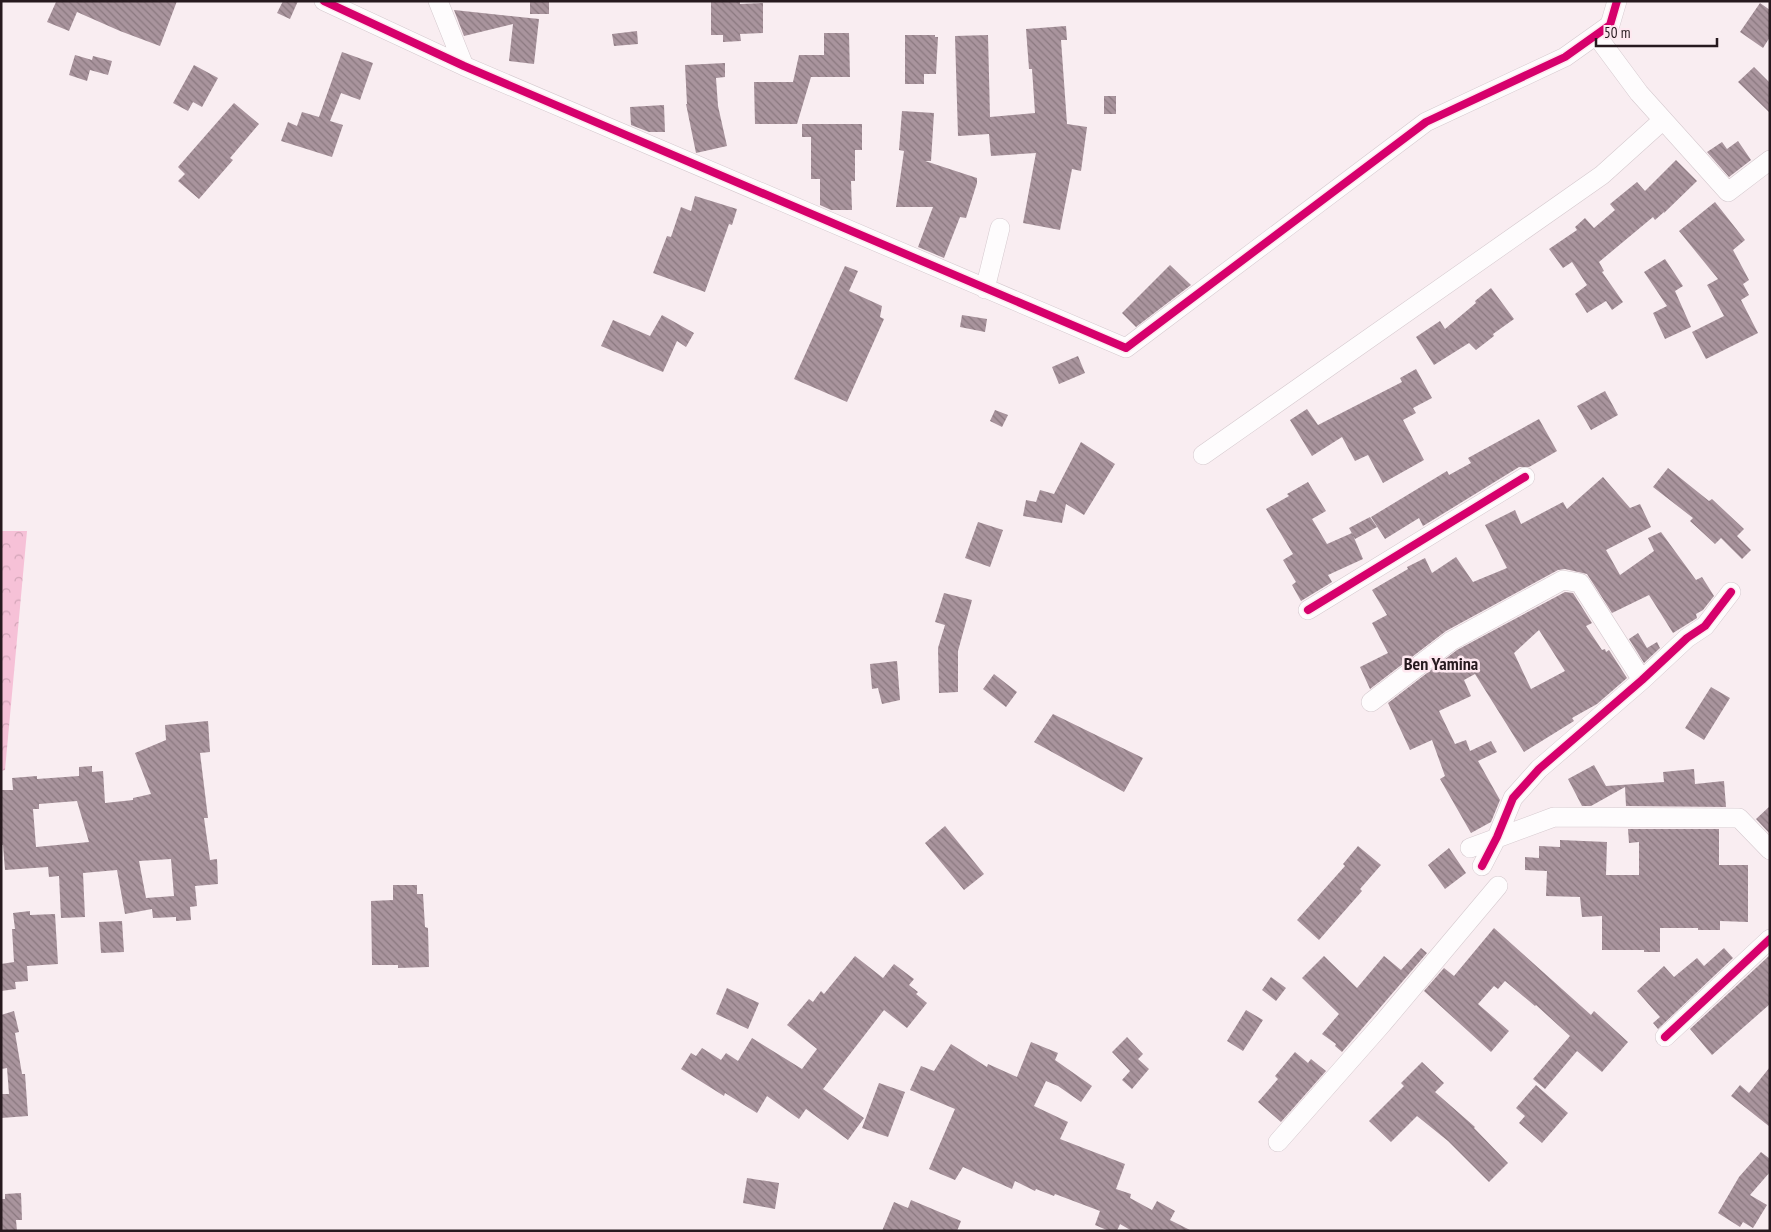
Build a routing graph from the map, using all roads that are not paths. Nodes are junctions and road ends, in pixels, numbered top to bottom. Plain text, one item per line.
1 (324, 1) edge
2 (438, 1) edge
3 (1617, 1) edge
4 (1596, 34) junction
5 (464, 66) junction
6 (1663, 120) junction
7 (1770, 160) edge
8 (1000, 228) dead end
9 (985, 289) junction
10 (1203, 455) dead end
11 (1526, 477) dead end
12 (1732, 592) dead end
13 (1308, 610) dead end
14 (1642, 680) junction
15 (1371, 702) dead end
16 (1497, 837) junction
17 (1470, 848) dead end
18 (1770, 850) edge
19 (1482, 866) dead end
20 (1498, 886) dead end
21 (1770, 939) edge
22 (1665, 1037) dead end
23 (1278, 1142) dead end

1 - 5 street
2 - 5 street
3 - 4 street
4 - 6 street
4 - 9 street
5 - 9 street
6 - 7 street
6 - 10 street
8 - 9 street
11 - 13 street
12 - 14 street
14 - 15 street
14 - 16 street
16 - 17 street
16 - 18 street
16 - 19 street
20 - 23 street
21 - 22 street

